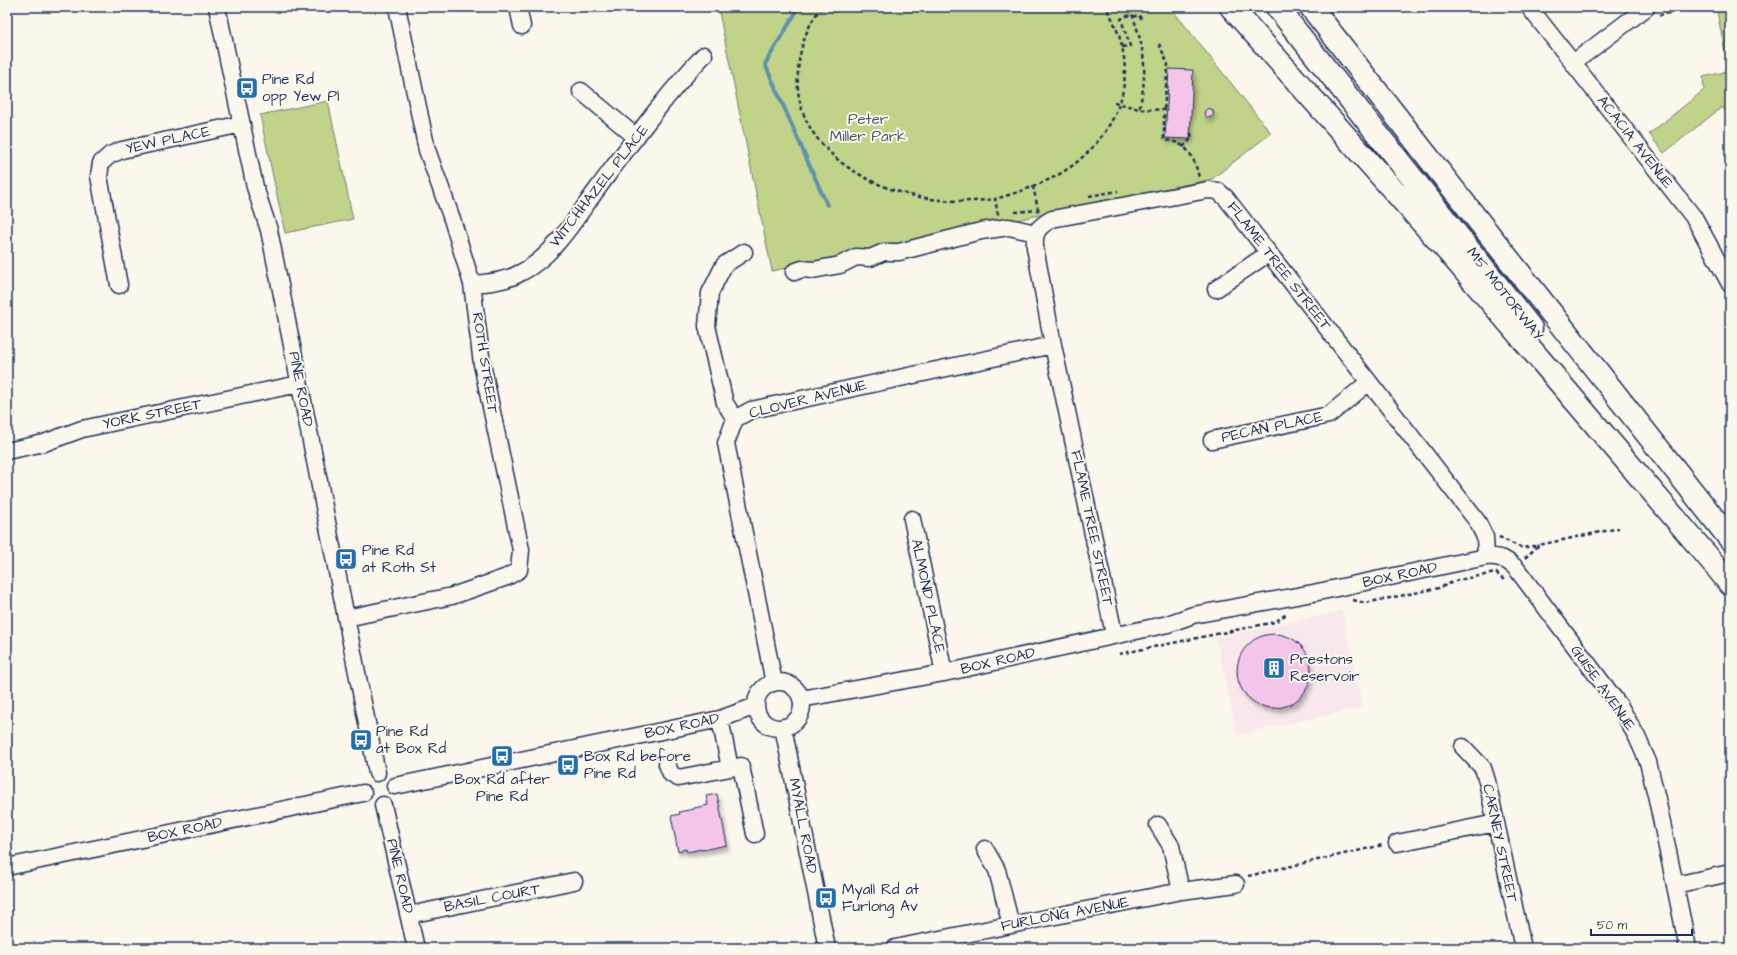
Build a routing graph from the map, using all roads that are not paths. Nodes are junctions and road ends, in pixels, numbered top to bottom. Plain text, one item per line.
1 (217, 7) edge
2 (397, 7) edge
3 (518, 7) edge
4 (1226, 7) edge
5 (1230, 7) edge
6 (1278, 7) edge
7 (1311, 7) edge
8 (1529, 7) edge
9 (1647, 7) edge
10 (522, 26) dead end
11 (704, 55) dead end
12 (1573, 63) junction
13 (1302, 88) junction
14 (581, 92) dead end
15 (242, 124) junction
16 (636, 137) junction
17 (1039, 229) junction
18 (744, 252) dead end
19 (1269, 253) junction
20 (794, 272) dead end
21 (119, 284) dead end
22 (472, 284) junction
23 (1730, 284) edge
24 (1216, 289) dead end
25 (1053, 345) junction
26 (1369, 382) junction
27 (300, 384) junction
28 (735, 419) junction
29 (1212, 440) dead end
30 (7, 451) edge
31 (912, 520) dead end
32 (1730, 539) edge
33 (1486, 557) junction
34 (1714, 564) junction
35 (1730, 584) edge
36 (346, 618) junction
37 (1114, 634) junction
38 (944, 673) junction
39 (774, 683) junction
40 (801, 699) junction
41 (756, 706) junction
42 (720, 719) junction
43 (783, 727) junction
44 (1463, 746) dead end
45 (667, 764) dead end
46 (730, 768) junction
47 (377, 773) junction
48 (395, 786) junction
49 (364, 793) junction
50 (383, 805) junction
51 (1496, 823) junction
52 (1158, 825) dead end
53 (755, 834) dead end
54 (1398, 843) road end
55 (985, 849) dead end
56 (7, 867) edge
57 (1730, 873) edge
58 (574, 881) dead end
59 (1236, 884) road end
60 (1675, 884) junction
61 (1181, 891) junction
62 (409, 914) junction
63 (1010, 925) junction
64 (416, 948) edge
65 (827, 948) edge
66 (896, 948) edge
67 (1523, 948) edge
68 (1688, 948) edge

1 - 15 street, PINE ROAD
2 - 22 street, ROTH STREET
3 - 10 street
4 - 13 highway
5 - 13 highway
6 - 34 highway, M5 MOTORWAY
7 - 32 highway, M5 MOTORWAY
8 - 12 street, ACACIA AVENUE
9 - 12 street
11 - 16 street, WITCHHAZEL PLACE
12 - 23 street, ACACIA AVENUE
13 - 34 highway
14 - 16 street
15 - 21 street, YEW PLACE
15 - 27 street, PINE ROAD
16 - 22 street, WITCHHAZEL PLACE
17 - 19 street, FLAME TREE STREET
17 - 20 street
17 - 25 street, FLAME TREE STREET
18 - 28 street
19 - 24 street
19 - 26 street, FLAME TREE STREET
22 - 36 street, ROTH STREET
25 - 28 street, CLOVER AVENUE
25 - 37 street, FLAME TREE STREET
26 - 29 street, PECAN PLACE
26 - 33 street, FLAME TREE STREET
27 - 30 street, YORK STREET
27 - 36 street, PINE ROAD
28 - 39 street, CLOVER AVENUE
31 - 38 street, ALMOND PLACE
33 - 37 street, BOX ROAD
33 - 60 street, GUISE AVENUE
34 - 35 highway, M5 MOTORWAY
36 - 47 street, PINE ROAD
37 - 38 street, BOX ROAD
38 - 40 street, BOX ROAD
39 - 40 street
39 - 41 street
40 - 43 street
41 - 42 street, BOX ROAD
41 - 43 street
42 - 46 street
42 - 48 street, BOX ROAD
43 - 65 street, MYALL ROAD
44 - 51 street, CARNEY STREET
45 - 46 street
46 - 53 street
47 - 48 street
47 - 49 street
48 - 50 street
49 - 50 street
49 - 56 street, BOX ROAD
50 - 62 street, PINE ROAD
51 - 54 street
51 - 67 street, CARNEY STREET
52 - 61 street
55 - 63 street
57 - 60 street
58 - 62 street, BASIL COURT
59 - 61 street, FURLONG AVENUE
60 - 68 street, GUISE AVENUE
61 - 63 street, FURLONG AVENUE
62 - 64 street, PINE ROAD
63 - 66 street, FURLONG AVENUE

